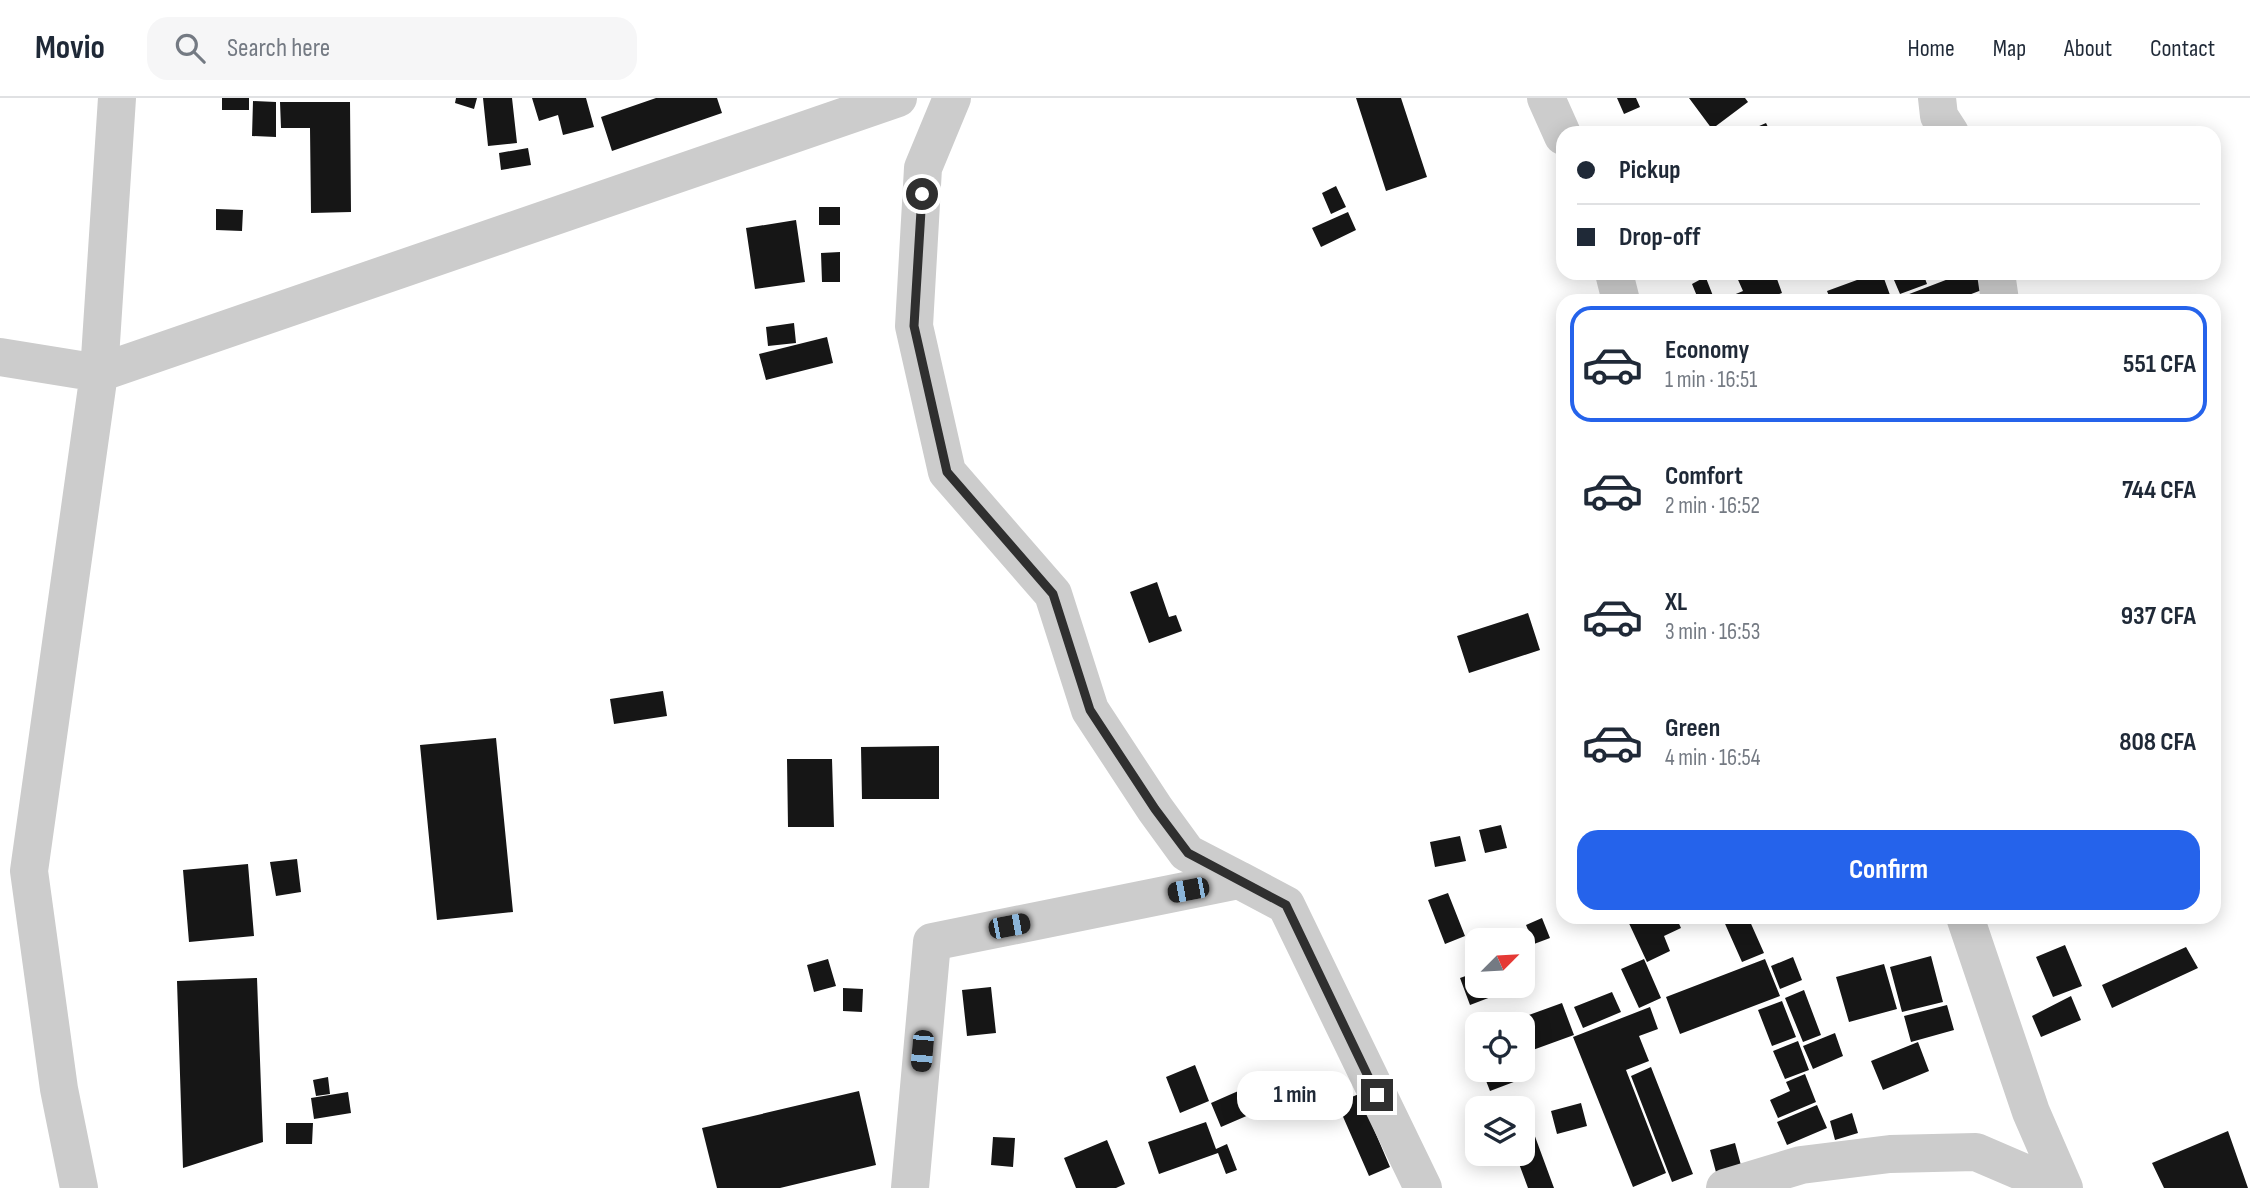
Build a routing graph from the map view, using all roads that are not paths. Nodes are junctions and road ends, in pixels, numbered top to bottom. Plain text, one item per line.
1 (117, 98) edge
2 (898, 98) edge
3 (952, 98) edge
4 (1546, 98) edge
5 (1937, 98) edge
6 (1559, 126) edge
7 (1945, 126) edge
8 (0, 357) edge
9 (99, 373) junction
10 (1239, 880) junction
11 (1967, 924) edge
12 (79, 1188) edge
13 (910, 1188) edge
14 (1423, 1188) edge
15 (1725, 1188) edge
16 (2062, 1188) edge

1 - 9 street
2 - 9 street
3 - 10 street
4 - 6 street
5 - 7 street
8 - 9 street
9 - 12 street
10 - 13 street
10 - 14 street
11 - 16 street
15 - 16 street

